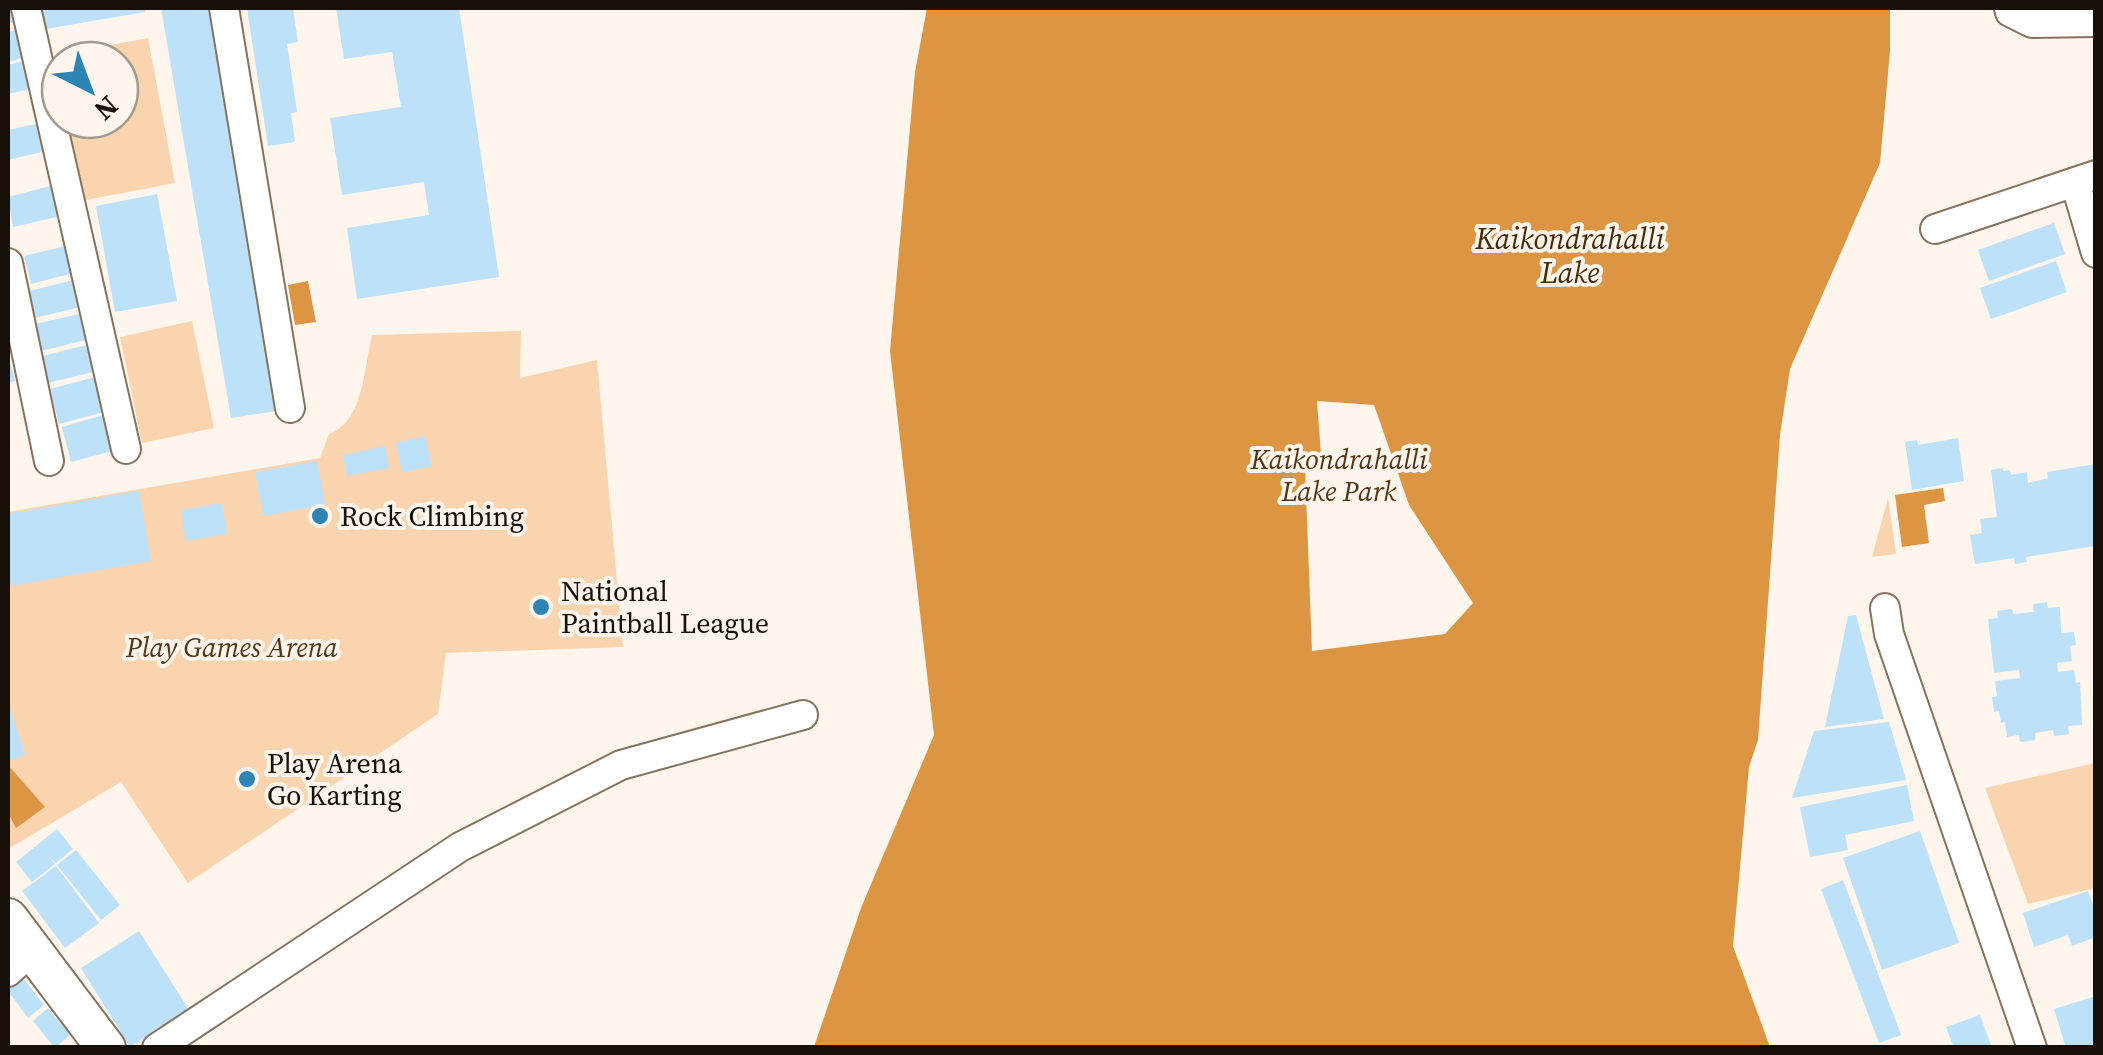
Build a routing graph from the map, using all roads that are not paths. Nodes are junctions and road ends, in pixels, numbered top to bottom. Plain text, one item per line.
1 (26, 8) edge
2 (224, 8) edge
3 (2009, 8) edge
4 (2096, 22) edge
5 (2085, 178) edge
6 (1935, 229) dead end
7 (2096, 253) edge
8 (8, 263) edge
9 (290, 408) dead end
10 (126, 448) dead end
11 (49, 461) dead end
12 (1885, 608) dead end
13 (803, 715) dead end
14 (8, 918) edge
15 (20, 960) edge
16 (106, 1048) edge
17 (157, 1048) edge
18 (2032, 1048) edge

1 - 10 street
2 - 9 street
3 - 4 street
5 - 6 street
5 - 7 street
8 - 11 street
12 - 18 street
13 - 17 street
14 - 15 main road
15 - 16 main road

